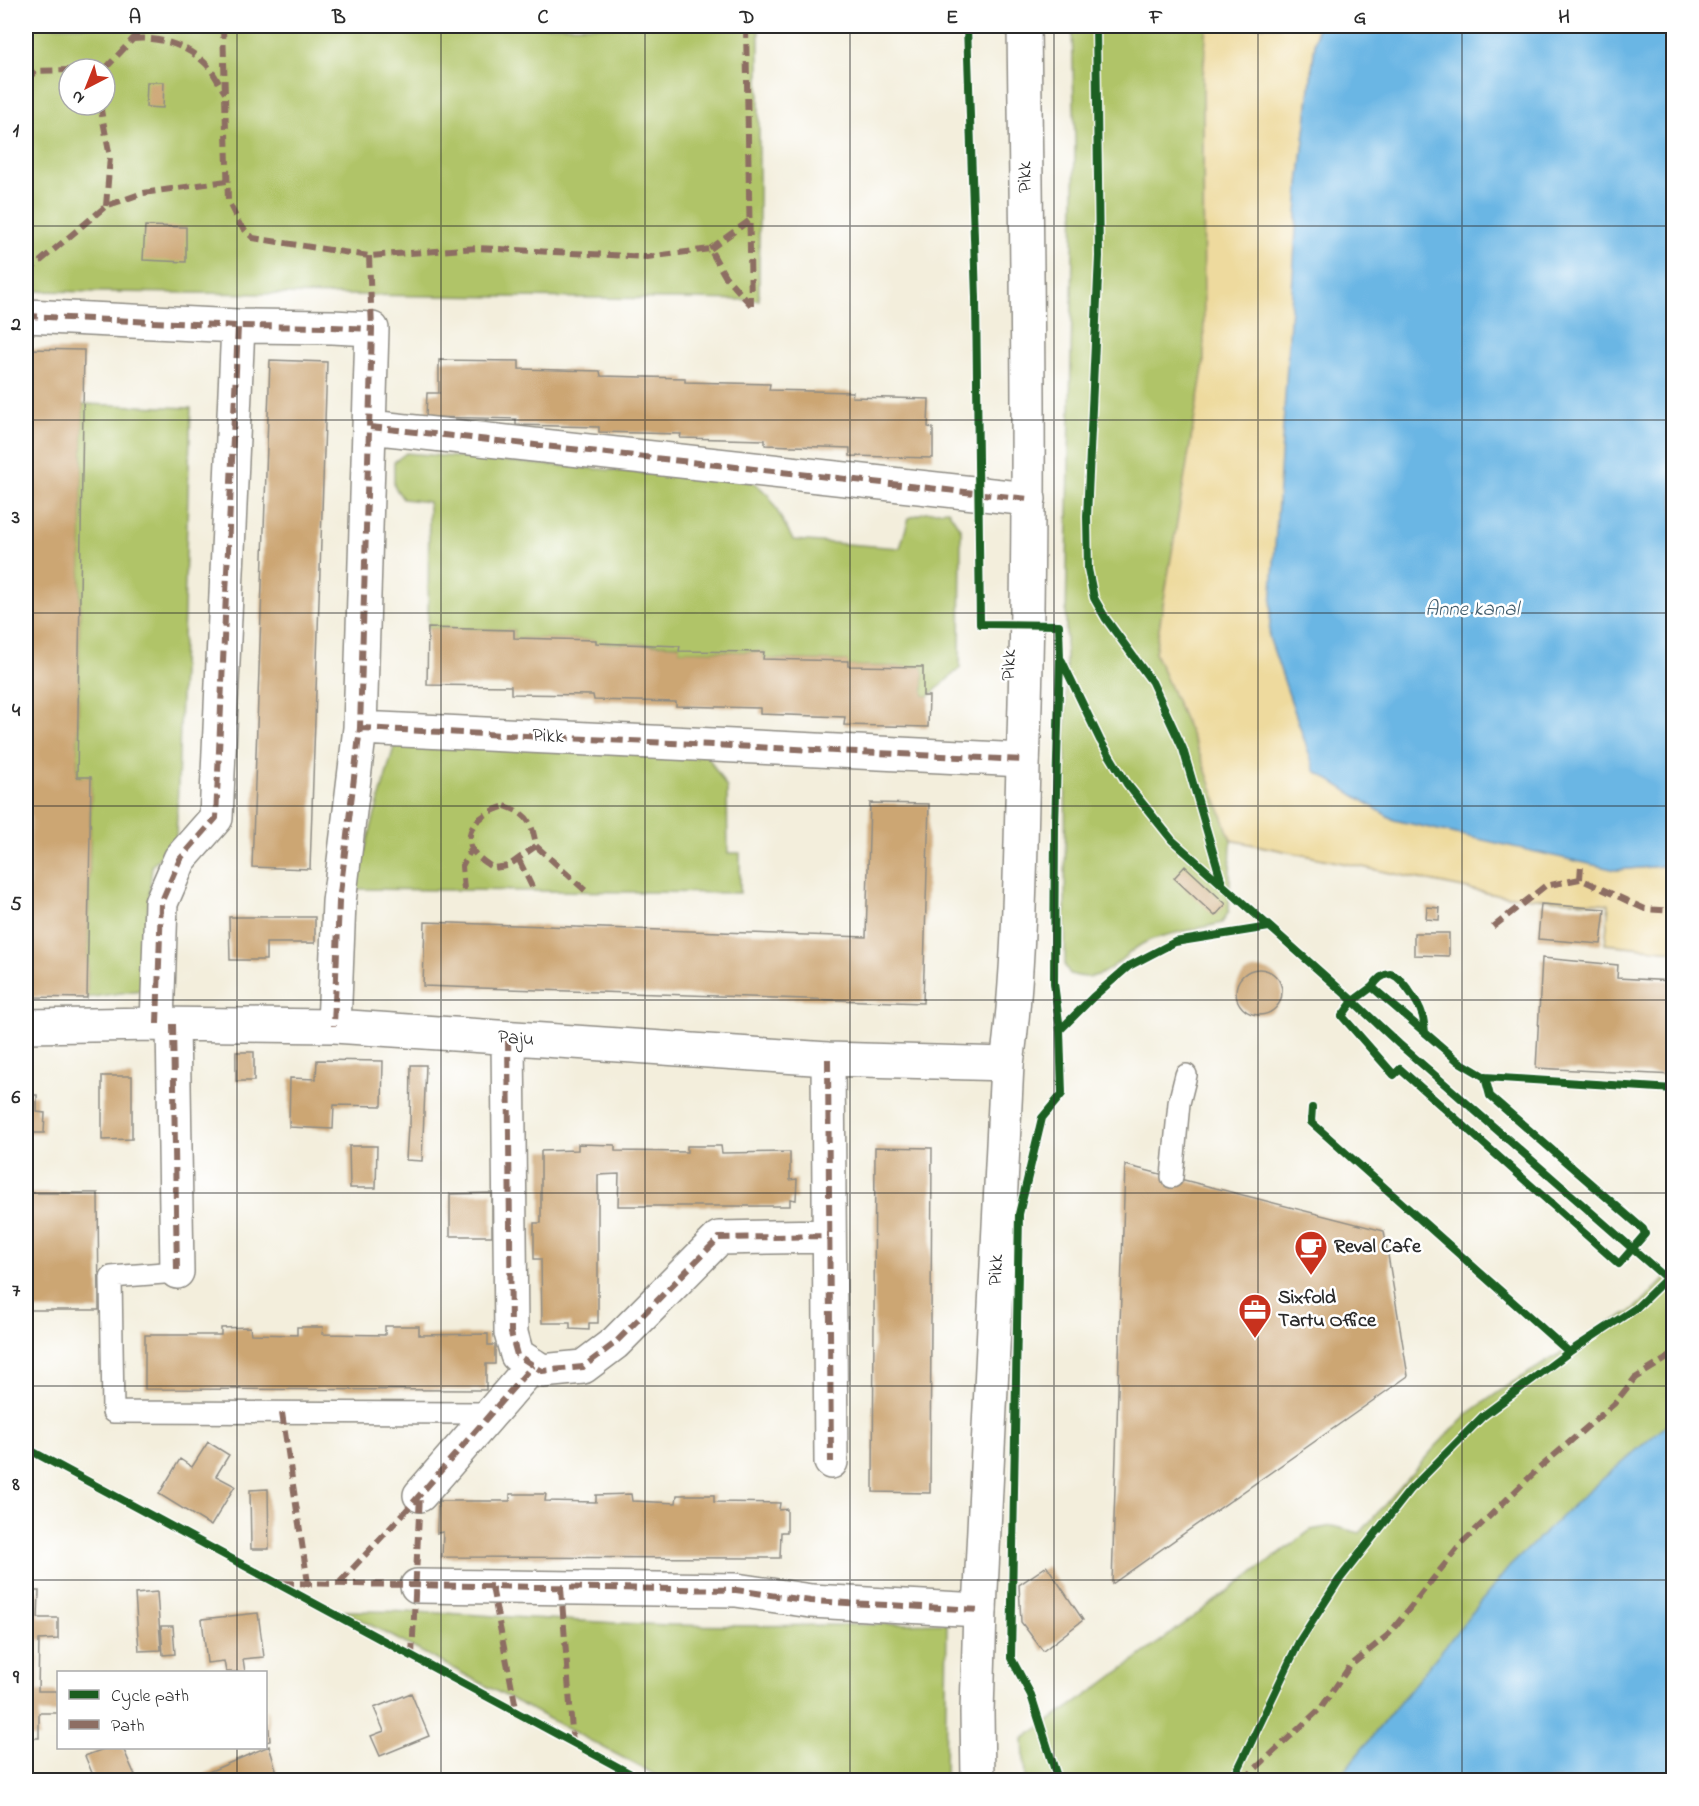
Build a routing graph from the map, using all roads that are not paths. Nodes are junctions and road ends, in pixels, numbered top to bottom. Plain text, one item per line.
1 (1024, 26) edge
2 (26, 316) edge
3 (238, 326) junction
4 (370, 427) junction
5 (1029, 499) junction
6 (360, 728) junction
7 (1023, 760) junction
8 (165, 1024) junction
9 (26, 1026) edge
10 (334, 1026) junction
11 (508, 1038) junction
12 (828, 1059) junction
13 (1007, 1064) junction
14 (1186, 1075) dead end
15 (1172, 1177) dead end
16 (829, 1236) junction
17 (177, 1272) joint
18 (533, 1365) junction
19 (491, 1413) junction
20 (831, 1462) dead end
21 (420, 1495) dead end
22 (417, 1586) dead end
23 (980, 1610) junction
24 (978, 1780) edge

1 - 5 street, Pikk
2 - 3 street
3 - 4 street
3 - 8 street
4 - 5 street
4 - 6 street
5 - 7 street, Pikk
6 - 7 street, Pikk
6 - 10 street
7 - 13 street, Pikk
8 - 9 street, Paju
8 - 10 street, Paju
8 - 17 street
10 - 11 street, Paju
11 - 12 street, Paju
11 - 18 street
12 - 13 street, Paju
12 - 16 street
13 - 23 street, Pikk
14 - 15 lane
16 - 18 street
16 - 20 street
17 - 19 lane
18 - 19 street
19 - 21 street
22 - 23 street
23 - 24 street, Pikk

